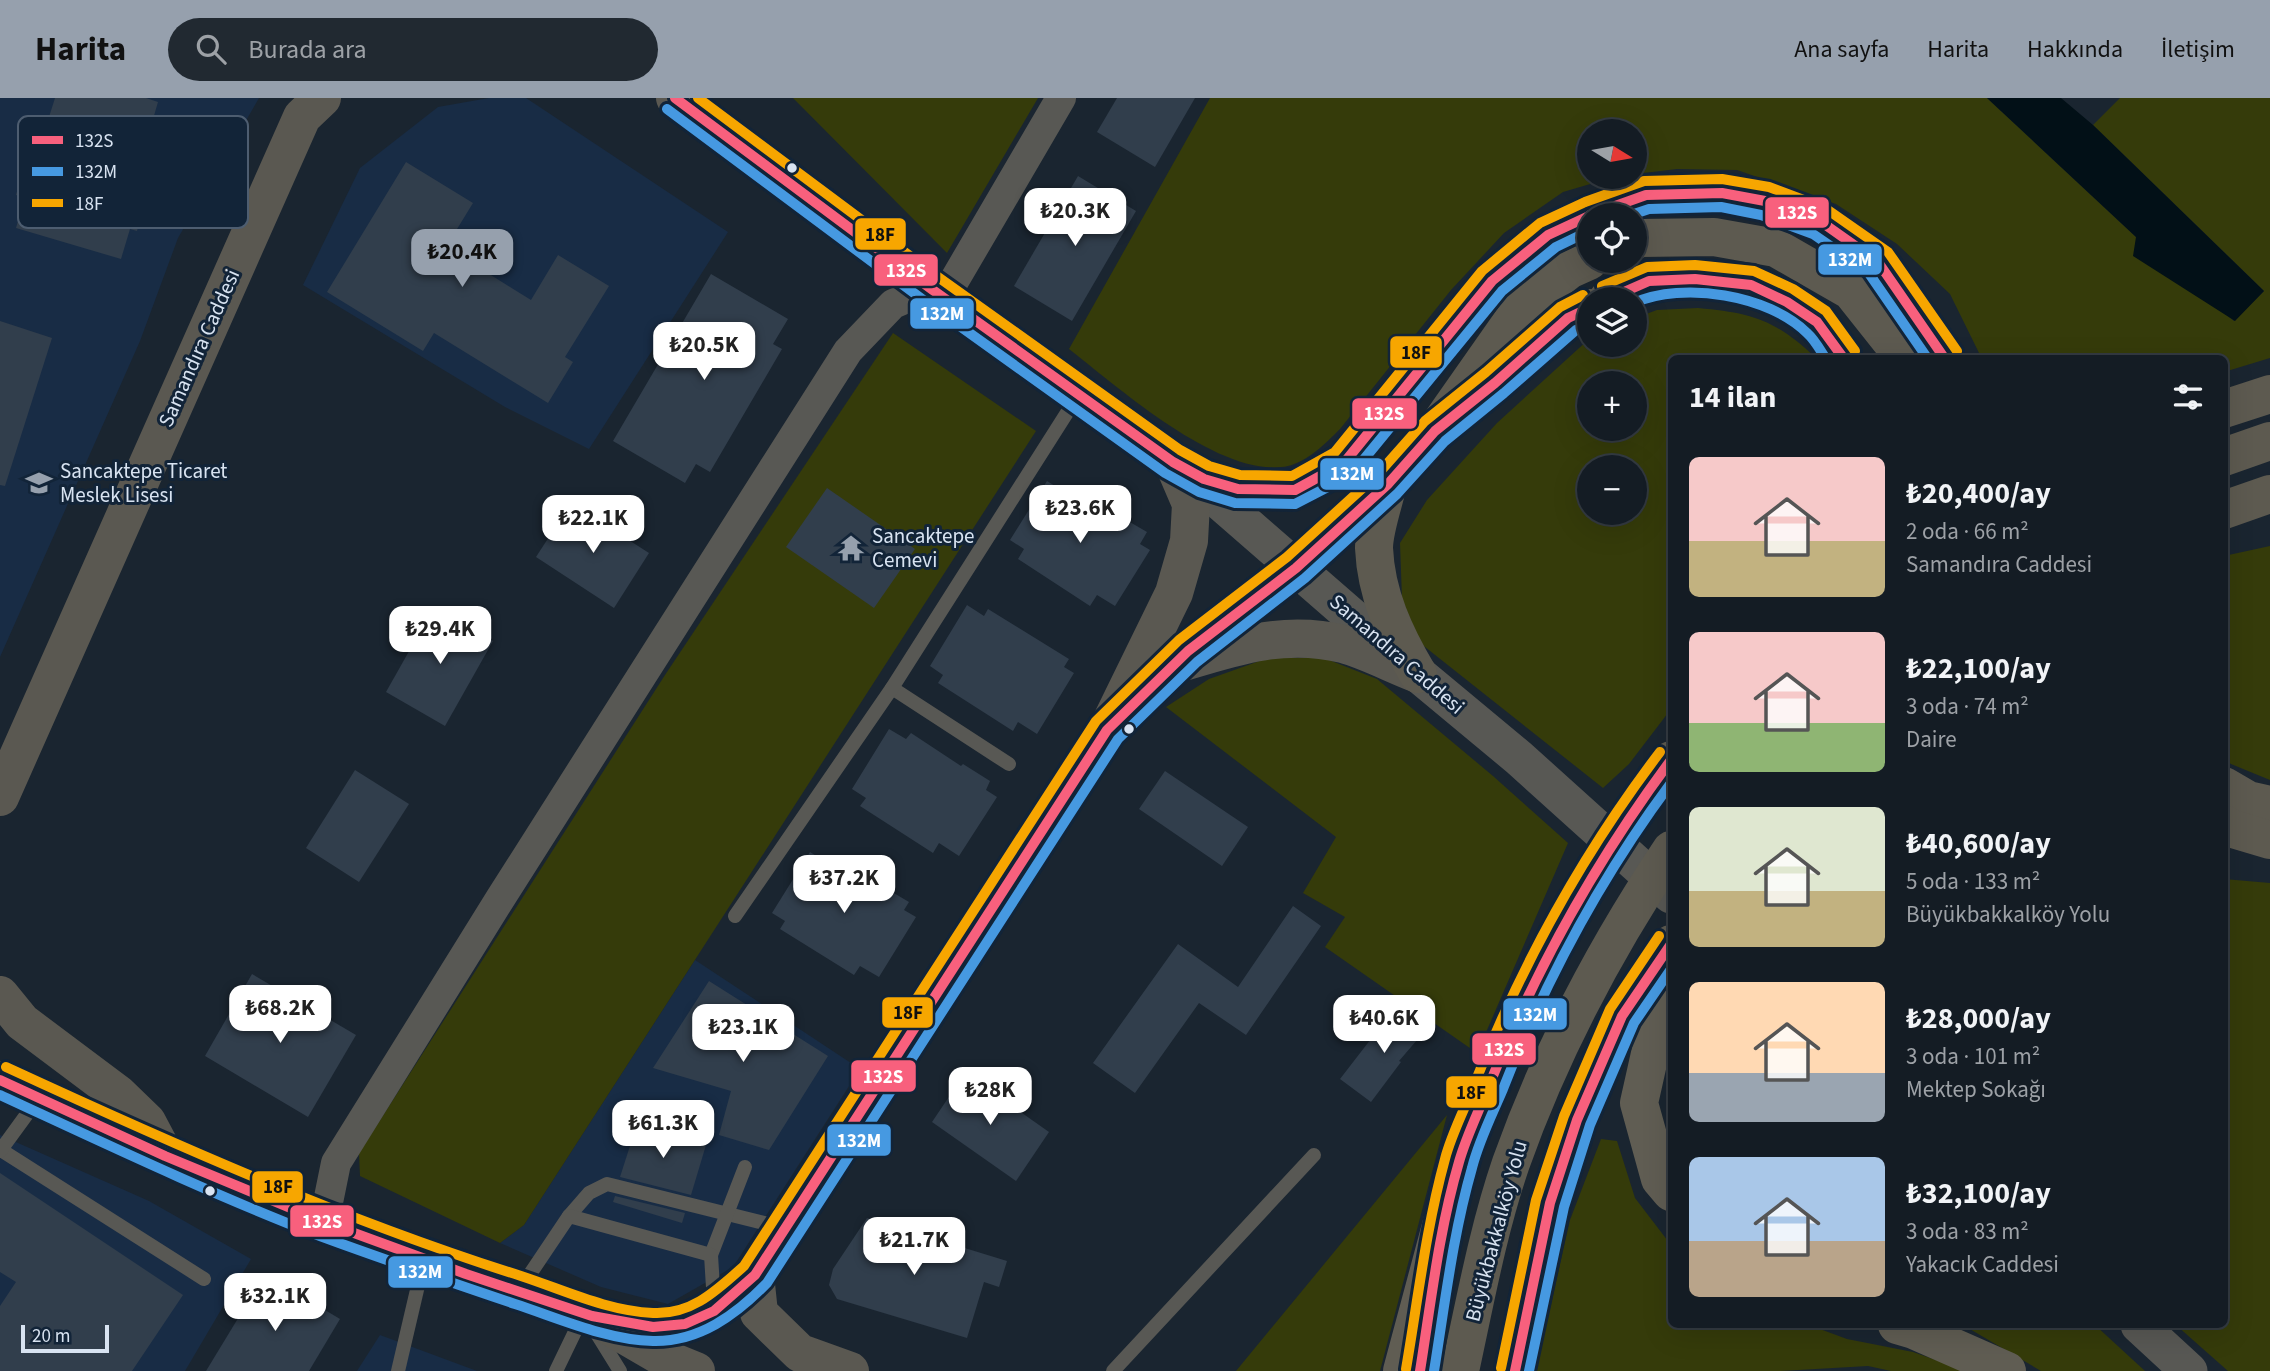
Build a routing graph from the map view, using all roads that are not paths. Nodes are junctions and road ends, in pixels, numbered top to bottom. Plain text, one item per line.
1 (322, 98) edge
2 (675, 98) edge
3 (1061, 98) edge
4 (1623, 203) edge
5 (1577, 221) edge
6 (1647, 238) edge
7 (1577, 266) edge
8 (1635, 287) edge
9 (937, 293) junction
10 (1577, 314) edge
11 (1841, 355) edge
12 (1902, 355) edge
13 (1942, 355) edge
14 (1078, 394) junction
15 (2270, 394) edge
16 (2228, 408) edge
17 (1436, 430) junction
18 (2270, 442) edge
19 (2228, 455) edge
20 (1173, 462) junction
21 (1388, 484) junction
22 (2270, 494) edge
23 (2228, 509) edge
24 (2270, 514) edge
25 (2228, 517) edge
26 (1296, 568) junction
27 (1174, 665) junction
28 (1418, 674) junction
29 (891, 688) junction
30 (1107, 730) junction
31 (1010, 764) dead end
32 (1668, 764) edge
33 (2228, 788) edge
34 (0, 797) edge
35 (2270, 805) edge
36 (2228, 826) edge
37 (2270, 840) edge
38 (1668, 855) edge
39 (1668, 892) edge
40 (735, 916) dead end
41 (1668, 948) edge
42 (1668, 973) edge
43 (0, 995) edge
44 (0, 1080) edge
45 (38, 1098) junction
46 (0, 1151) edge
47 (1314, 1155) dead end
48 (165, 1156) junction
49 (745, 1167) dead end
50 (1456, 1170) junction
51 (1668, 1188) edge
52 (727, 1214) junction
53 (569, 1216) junction
54 (324, 1222) junction
55 (785, 1229) junction
56 (711, 1255) junction
57 (425, 1259) junction
58 (755, 1275) junction
59 (204, 1279) dead end
60 (519, 1290) junction
61 (714, 1311) junction
62 (588, 1315) junction
63 (1907, 1328) edge
64 (2142, 1328) edge
65 (398, 1371) edge
66 (556, 1371) edge
67 (620, 1371) edge
68 (696, 1371) edge
69 (850, 1371) edge
70 (1112, 1371) edge
71 (1402, 1371) edge
72 (1420, 1371) edge
73 (1460, 1371) edge
74 (1515, 1371) edge
75 (2007, 1371) edge
76 (2189, 1371) edge

1 - 34 main road, Samandıra Caddesi
2 - 9 main road, Samandıra Caddesi
3 - 9 street
4 - 13 highway
5 - 20 highway
6 - 12 highway
7 - 17 highway
8 - 11 highway
9 - 14 main road, Samandıra Caddesi
9 - 54 street
10 - 17 highway
14 - 20 main road, Samandıra Caddesi
14 - 29 lane
15 - 16 highway
17 - 21 highway
18 - 19 highway
20 - 26 street, Samandıra Caddesi
20 - 30 main road
21 - 26 highway
21 - 28 highway
22 - 23 highway
24 - 25 highway
26 - 27 highway
26 - 28 street, Samandıra Caddesi
27 - 28 main road
27 - 30 highway
28 - 39 street, Samandıra Caddesi
29 - 31 lane
29 - 40 lane
30 - 55 main road
32 - 50 highway
33 - 35 highway
36 - 37 highway
38 - 73 highway, Büyükbakkalköy Yolu
41 - 74 highway
42 - 51 highway
43 - 48 main road
44 - 45 main road
45 - 46 lane
45 - 48 main road
46 - 59 lane
47 - 70 lane
48 - 54 main road
49 - 52 lane
50 - 71 highway
50 - 72 highway
52 - 53 lane
52 - 55 lane
52 - 56 lane
53 - 56 lane
53 - 60 lane
54 - 57 main road
55 - 58 main road
56 - 61 lane
57 - 60 main road
57 - 65 lane
58 - 61 main road
58 - 69 main road
60 - 62 main road
61 - 62 main road
62 - 66 lane
62 - 67 lane
62 - 68 main road
63 - 75 highway
64 - 76 street

